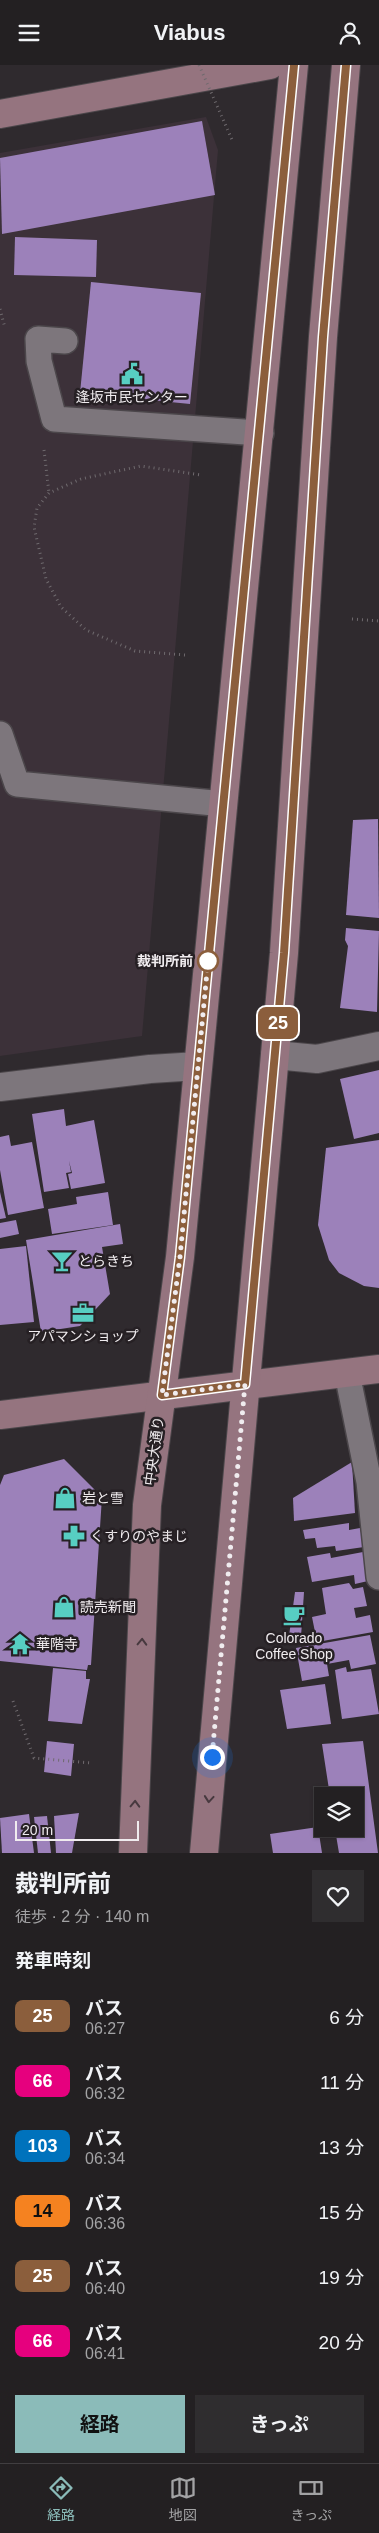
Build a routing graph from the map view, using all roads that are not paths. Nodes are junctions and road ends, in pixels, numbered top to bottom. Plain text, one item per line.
1 (270, 65) edge
2 (294, 65) edge
3 (346, 65) edge
4 (0, 114) edge
5 (66, 341) dead end
6 (261, 433) junction
7 (0, 734) edge
8 (224, 804) junction
9 (379, 1046) edge
10 (275, 1055) junction
11 (198, 1066) junction
12 (0, 1087) edge
13 (379, 1369) edge
14 (347, 1373) junction
15 (245, 1384) junction
16 (162, 1395) junction
17 (0, 1415) edge
18 (379, 1577) edge
19 (133, 1853) edge
20 (204, 1853) edge

1 - 4 street
2 - 6 street, 中央大通り
3 - 10 street
5 - 6 lane
6 - 8 street, 中央大通り
7 - 8 lane
8 - 11 street, 中央大通り
9 - 10 street
10 - 15 street
11 - 12 street
11 - 16 street, 中央大通り
13 - 14 street
14 - 15 street
14 - 18 lane
15 - 16 street
15 -> 20 street
16 - 17 street
19 -> 16 street, 中央大通り

